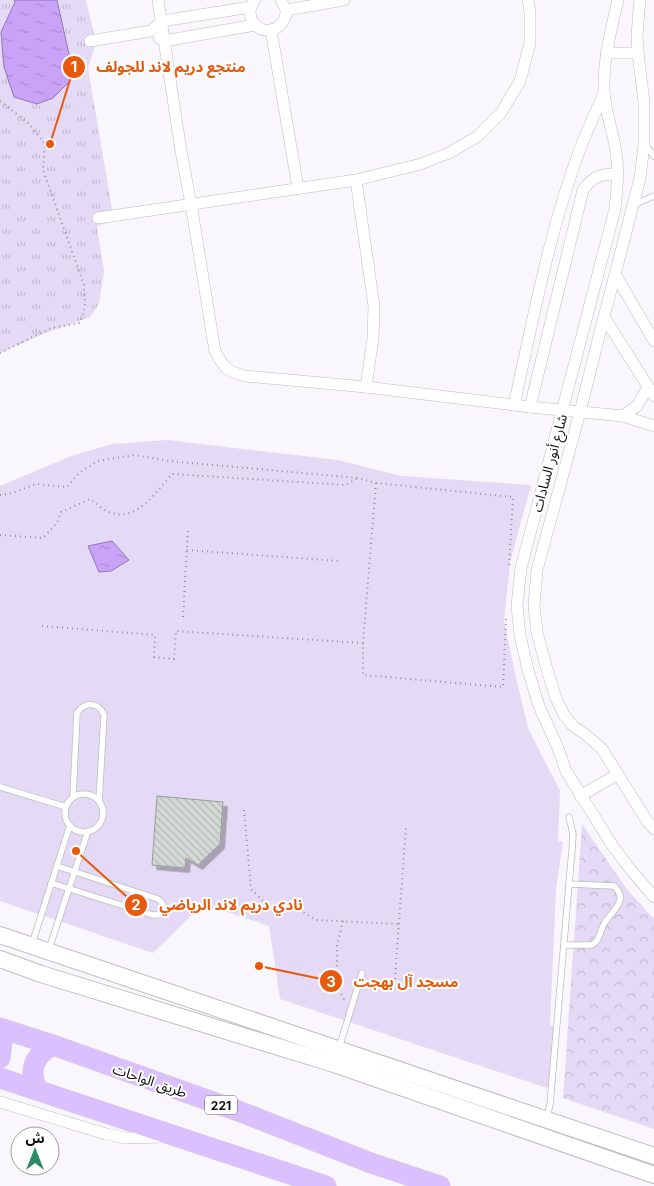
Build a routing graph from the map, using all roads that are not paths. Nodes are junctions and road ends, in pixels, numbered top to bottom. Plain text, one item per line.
1 (158, 0) edge
2 (344, 0) edge
3 (528, 0) edge
4 (618, 0) edge
5 (640, 0) edge
6 (253, 3) edge
7 (283, 5) edge
8 (162, 21) junction
9 (255, 25) junction
10 (271, 30) junction
11 (151, 31) junction
12 (90, 41) dead end
13 (164, 41) junction
14 (638, 53) junction
15 (606, 54) junction
16 (604, 93) junction
17 (644, 145) junction
18 (654, 156) edge
19 (618, 174) junction
20 (356, 180) junction
21 (568, 186) junction
22 (298, 188) junction
23 (583, 190) junction
24 (654, 196) edge
25 (191, 204) junction
26 (634, 205) junction
27 (98, 218) dead end
28 (615, 274) junction
29 (604, 317) junction
30 (654, 341) edge
31 (366, 388) junction
32 (651, 392) edge
33 (514, 405) junction
34 (530, 407) junction
35 (563, 410) junction
36 (580, 412) junction
37 (623, 416) junction
38 (654, 426) edge
39 (618, 774) junction
40 (0, 787) edge
41 (580, 796) junction
42 (73, 797) junction
43 (99, 801) junction
44 (66, 807) junction
45 (569, 817) dead end
46 (70, 825) junction
47 (654, 829) edge
48 (88, 831) junction
49 (57, 866) junction
50 (74, 872) junction
51 (51, 883) junction
52 (569, 884) junction
53 (69, 888) junction
54 (654, 897) edge
55 (0, 935) edge
56 (31, 945) junction
57 (564, 945) junction
58 (48, 951) junction
59 (0, 959) edge
60 (25, 968) junction
61 (41, 974) junction
62 (362, 974) dead end
63 (0, 1028) edge
64 (0, 1033) edge
65 (53, 1045) junction
66 (339, 1049) junction
67 (0, 1058) edge
68 (334, 1064) junction
69 (0, 1078) edge
70 (38, 1090) junction
71 (0, 1102) edge
72 (546, 1119) junction
73 (176, 1136) junction
74 (654, 1156) edge
75 (654, 1175) edge
76 (289, 1179) edge
77 (326, 1186) edge
78 (440, 1186) edge

1 - 8 street
2 - 7 street
3 - 20 street
4 - 15 street, شارع أنور السادات
5 - 14 street, شارع أنور السادات
6 - 8 street
6 - 9 street
7 - 10 street
8 - 11 street
8 - 13 street
9 - 10 street
9 - 13 street
10 - 22 street
11 - 12 street
11 - 13 street
13 - 25 street
14 - 15 street
14 - 17 street, شارع أنور السادات
15 - 16 street, شارع أنور السادات
16 - 19 street, شارع أنور السادات
16 - 21 street
17 - 18 lane
17 - 26 street, شارع أنور السادات
19 - 23 street
19 - 35 street, شارع أنور السادات
20 - 22 street
20 - 31 street
21 - 23 street
21 - 33 street
22 - 25 street
23 - 34 street
24 - 26 lane
25 - 27 street
25 - 31 street
26 - 28 street, شارع أنور السادات
28 - 29 street, شارع أنور السادات
28 - 30 street
29 - 32 street
29 - 36 street, شارع أنور السادات
31 - 33 street
32 - 37 street
33 - 34 street
34 - 35 street
35 - 36 street
35 - 41 street, شارع أنور السادات
36 - 37 street
36 - 39 street, شارع أنور السادات
37 - 38 street
39 - 41 street
39 - 47 street, شارع أنور السادات
40 - 44 lane
41 - 54 street, شارع أنور السادات
42 - 43 lane
42 - 43 lane
42 - 44 lane
43 - 48 lane
44 - 46 lane
45 - 52 lane
46 - 48 lane
46 - 49 lane
48 - 50 lane
49 - 50 lane
49 - 51 lane
50 - 53 lane
50 - 53 lane
51 - 53 lane
51 - 56 lane
52 - 57 lane
52 - 57 lane
53 - 58 lane
55 - 56 street
56 - 58 street
56 - 60 street
57 - 72 lane
58 - 61 street
58 - 66 street
59 - 60 street
60 - 61 street
61 - 68 street
62 - 66 lane
63 - 65 highway, طريق الواحات / 221
64 - 67 highway
65 - 70 highway
65 - 78 highway, طريق الواحات / 221
66 - 68 lane
66 - 72 street
68 - 75 street
69 - 70 highway
70 - 73 highway
71 - 73 street
72 - 74 street
73 - 76 highway
76 - 77 highway

